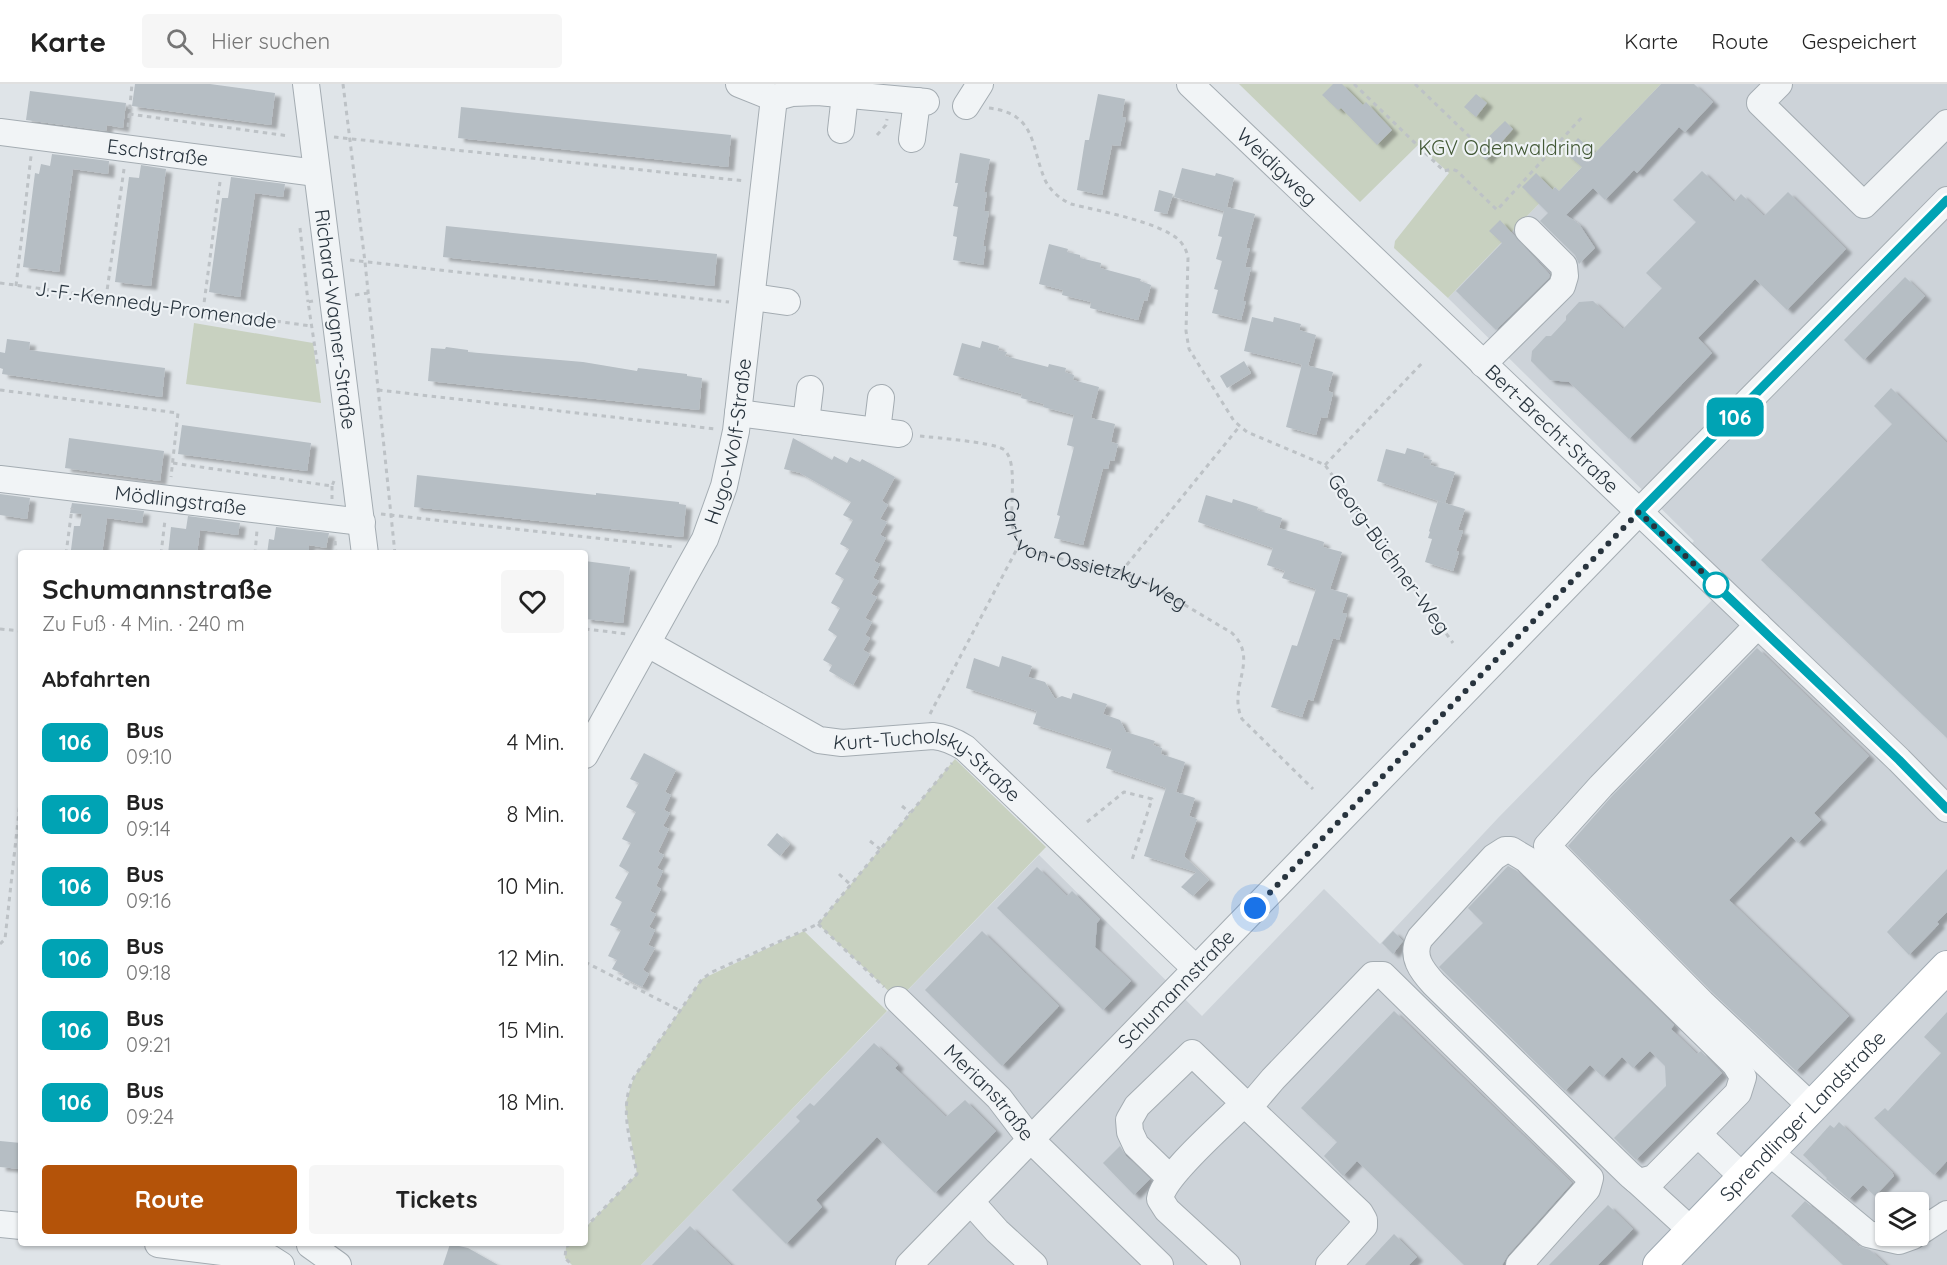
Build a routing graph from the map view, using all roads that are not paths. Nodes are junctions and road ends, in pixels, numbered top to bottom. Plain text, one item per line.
1 (306, 84) edge
2 (739, 84) edge
3 (980, 84) edge
4 (1190, 84) edge
5 (1779, 84) edge
6 (845, 95) junction
7 (774, 98) junction
8 (966, 106) road end
9 (1947, 123) edge
10 (841, 130) dead end
11 (0, 132) edge
12 (912, 139) dead end
13 (316, 173) junction
14 (1947, 200) edge
15 (1528, 230) dead end
16 (1363, 250) joint
17 (752, 300) junction
18 (787, 302) dead end
19 (1483, 364) junction
20 (810, 389) dead end
21 (881, 398) dead end
22 (737, 422) junction
23 (806, 422) junction
24 (0, 479) edge
25 (1639, 512) junction
26 (361, 518) junction
27 (365, 550) edge
28 (1758, 625) junction
29 (648, 644) junction
30 (588, 750) edge
31 (1947, 809) edge
32 (1947, 967) edge
33 (1196, 969) junction
34 (897, 1000) road end
35 (1245, 1104) junction
36 (1812, 1107) junction
37 (1698, 1134) junction
38 (1031, 1140) junction
39 (1769, 1152) junction
40 (1170, 1178) junction
41 (1744, 1178) junction
42 (1636, 1180) junction
43 (970, 1202) junction
44 (1947, 1214) edge
45 (0, 1224) edge
46 (18, 1226) edge
47 (1929, 1226) edge
48 (1692, 1231) junction
49 (1875, 1236) edge
50 (174, 1246) edge
51 (306, 1251) edge
52 (1152, 1262) edge
53 (281, 1265) edge
54 (338, 1265) edge
55 (909, 1265) edge
56 (1034, 1265) edge
57 (1227, 1265) edge
58 (1329, 1265) edge
59 (1519, 1265) edge
60 (1659, 1265) edge

1 - 13 street, Richard-Wagner-Straße
2 - 7 street
3 - 8 street
4 - 16 street, Weidigweg
5 - 9 street
6 - 7 street
6 - 10 street
6 - 12 street
7 - 17 street, Hugo-Wolf-Straße
11 - 13 street, Eschstraße
13 - 26 street, Richard-Wagner-Straße
14 - 25 street, Schumannstraße
15 - 19 street
16 - 19 street, Bert-Brecht-Straße
17 - 18 street
17 - 22 street, Hugo-Wolf-Straße
19 - 25 street, Bert-Brecht-Straße
20 - 23 street
21 - 23 street
22 - 23 street
22 - 29 street, Hugo-Wolf-Straße
24 - 26 street, Mödlingstraße
25 - 28 street, Bert-Brecht-Straße
25 - 33 street, Schumannstraße
26 - 27 street, Richard-Wagner-Straße
28 - 31 street, Bert-Brecht-Straße
28 - 36 street
29 - 30 street, Hugo-Wolf-Straße
29 - 33 street, Kurt-Tucholsky-Straße
32 - 36 main road, Sprendlinger Landstraße
33 - 38 street, Schumannstraße
34 - 38 street, Merianstraße
35 - 40 street
35 - 40 street
35 - 58 street
35 - 59 street
36 - 39 main road, Sprendlinger Landstraße
37 - 41 street
37 - 42 street
37 - 42 street
38 - 43 street, Schumannstraße
38 - 52 street, Merianstraße
39 - 41 main road, Sprendlinger Landstraße
39 - 49 street
40 - 57 street
41 - 48 main road, Sprendlinger Landstraße
42 - 48 street
43 - 55 street, Schumannstraße
43 - 56 street
44 - 47 street
45 - 46 street
48 - 60 main road, Sprendlinger Landstraße
50 - 53 street
51 - 54 street

